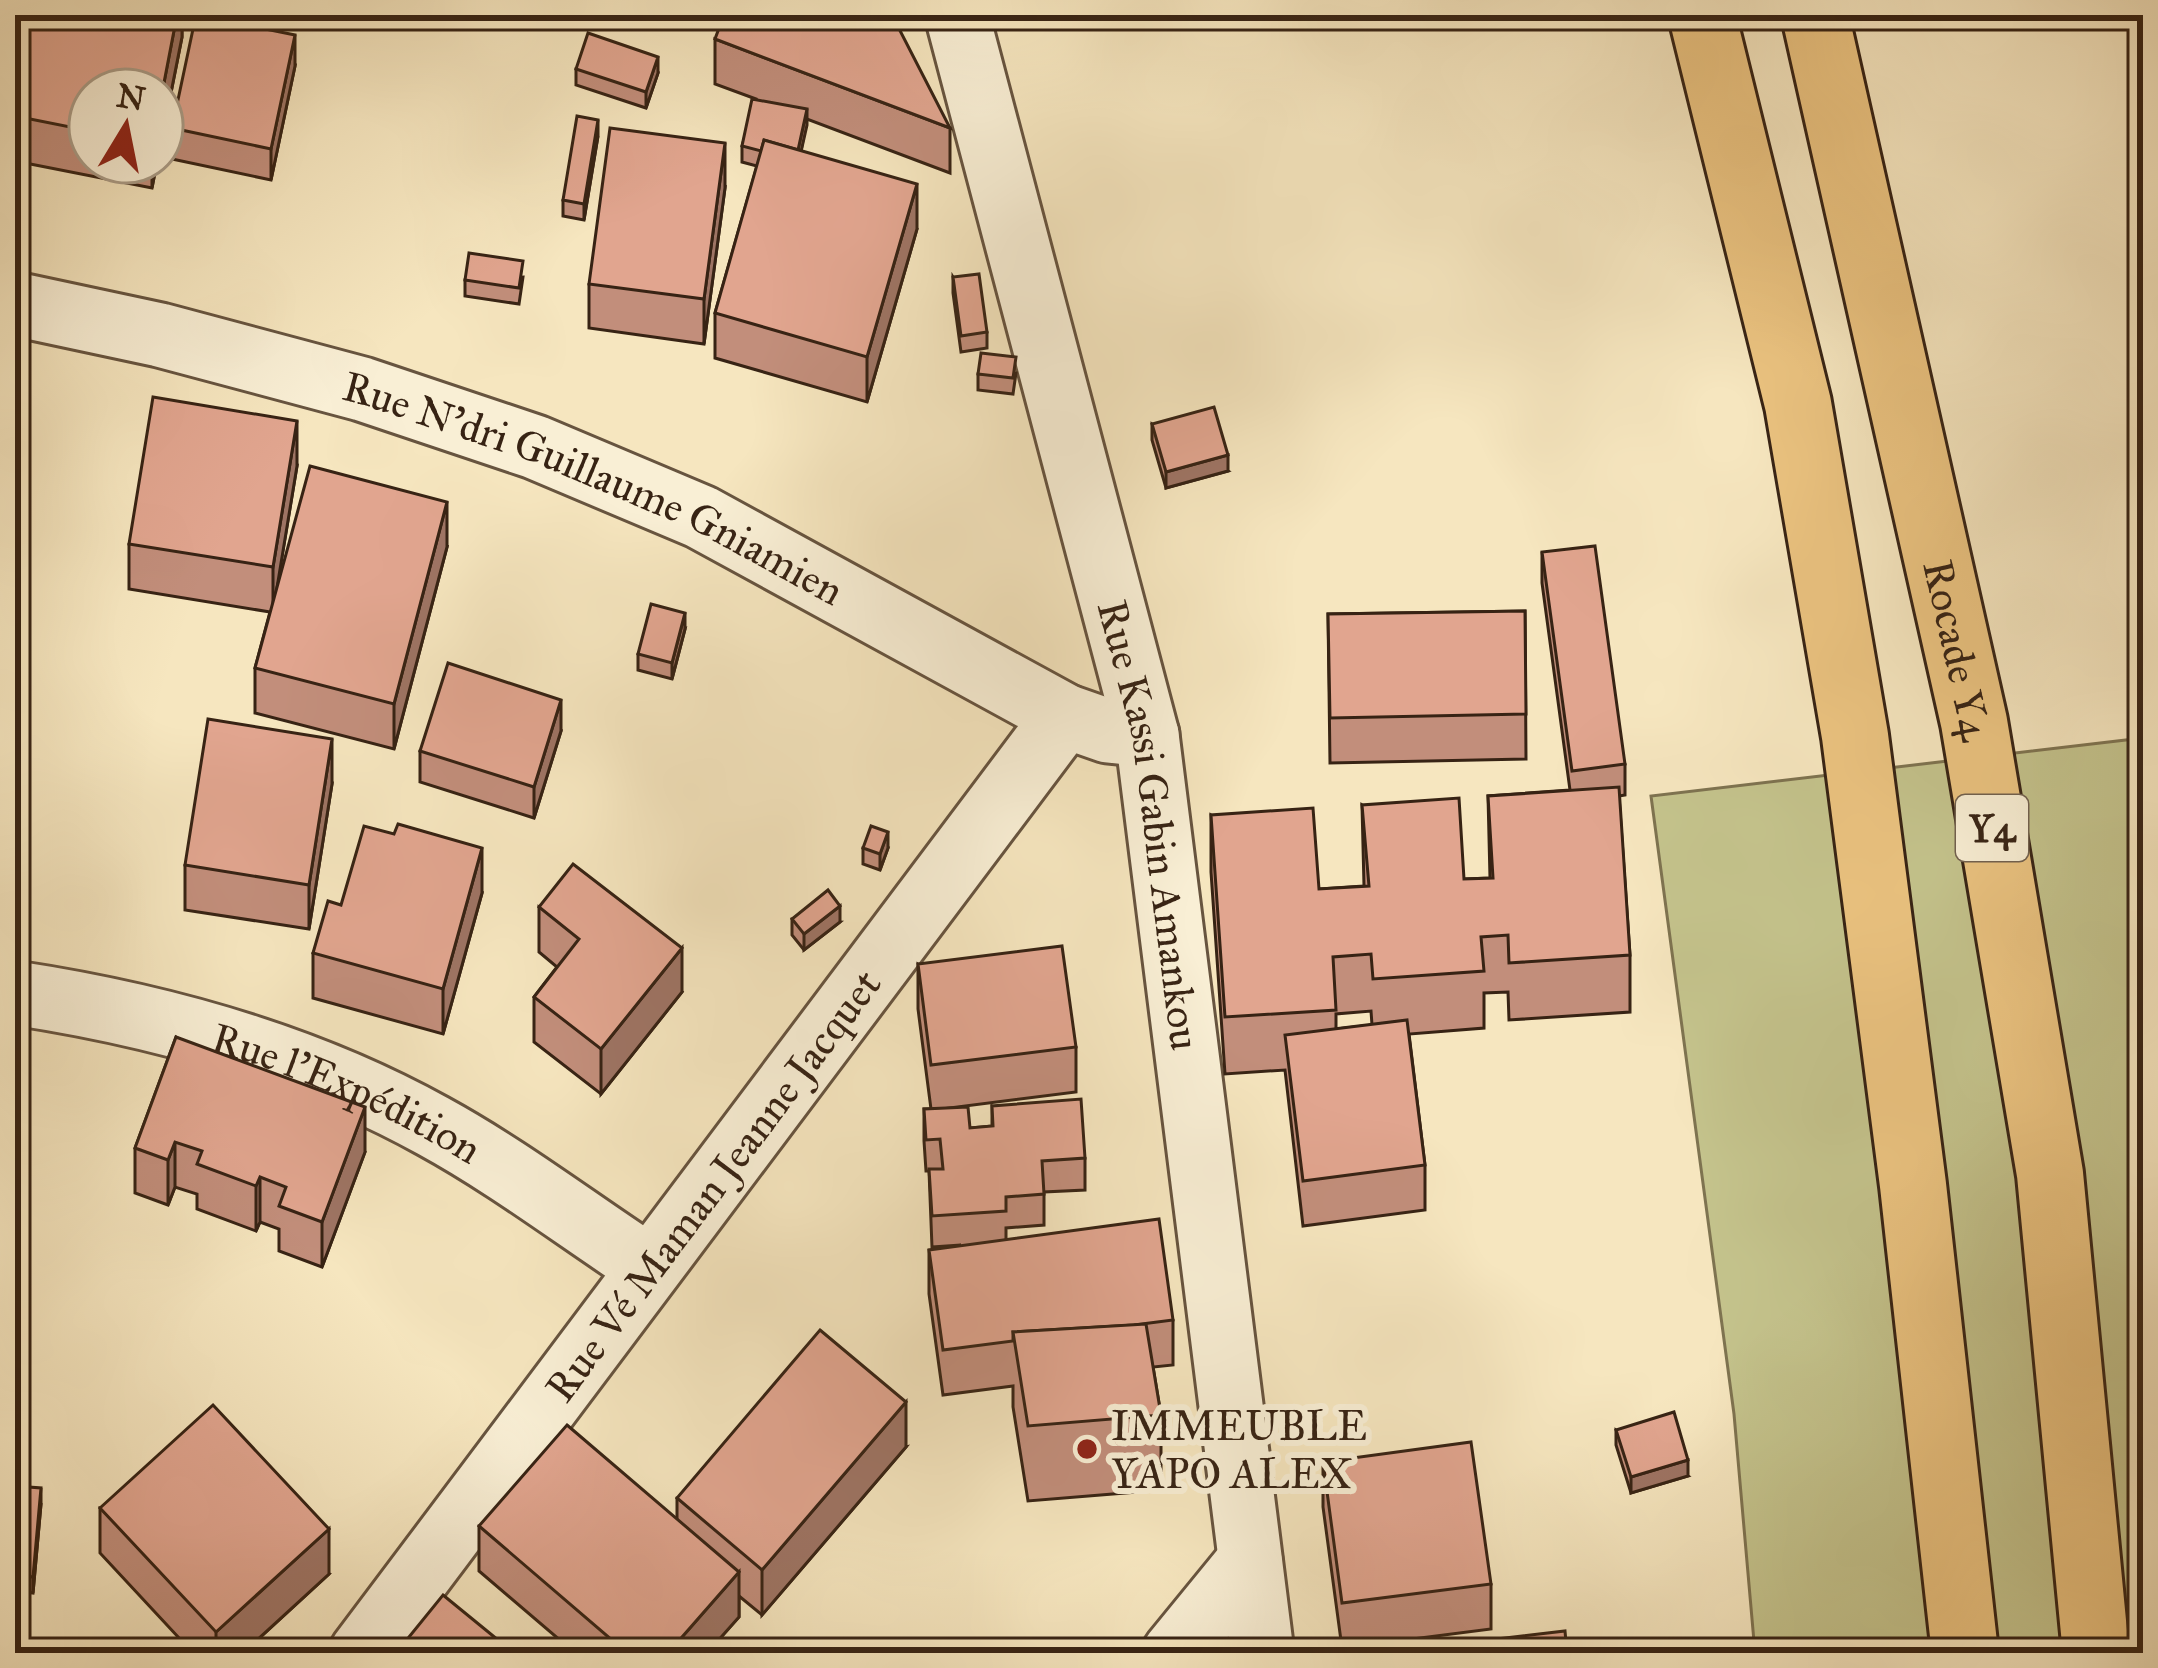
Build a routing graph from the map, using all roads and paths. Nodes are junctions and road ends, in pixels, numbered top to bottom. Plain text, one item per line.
1 (957, 15) edge
2 (1702, 15) edge
3 (1815, 15) edge
4 (15, 304) edge
5 (1064, 716) junction
6 (1147, 735) junction
7 (15, 993) edge
8 (649, 1267) junction
9 (1250, 1560) junction
10 (361, 1653) edge
11 (1174, 1653) edge
12 (1262, 1653) edge
13 (1965, 1653) edge
14 (2096, 1653) edge

1 - 6 street, Rue Kassi Gabin Amankou
2 - 13 highway
3 - 14 highway, Rocade Y4 / Y4
4 - 5 street, Rue N'dri Guillaume Gniamien
5 - 6 street, Rue N'dri Guillaume Gniamien
5 - 8 street, Rue Vé Maman Jeanne Jacquet
6 - 9 street, Rue Kassi Gabin Amankou
7 - 8 street, Rue l'Expédition
8 - 10 street, Rue Vé Maman Jeanne Jacquet
9 - 11 street
9 - 12 street, Rue Kassi Gabin Amankou

